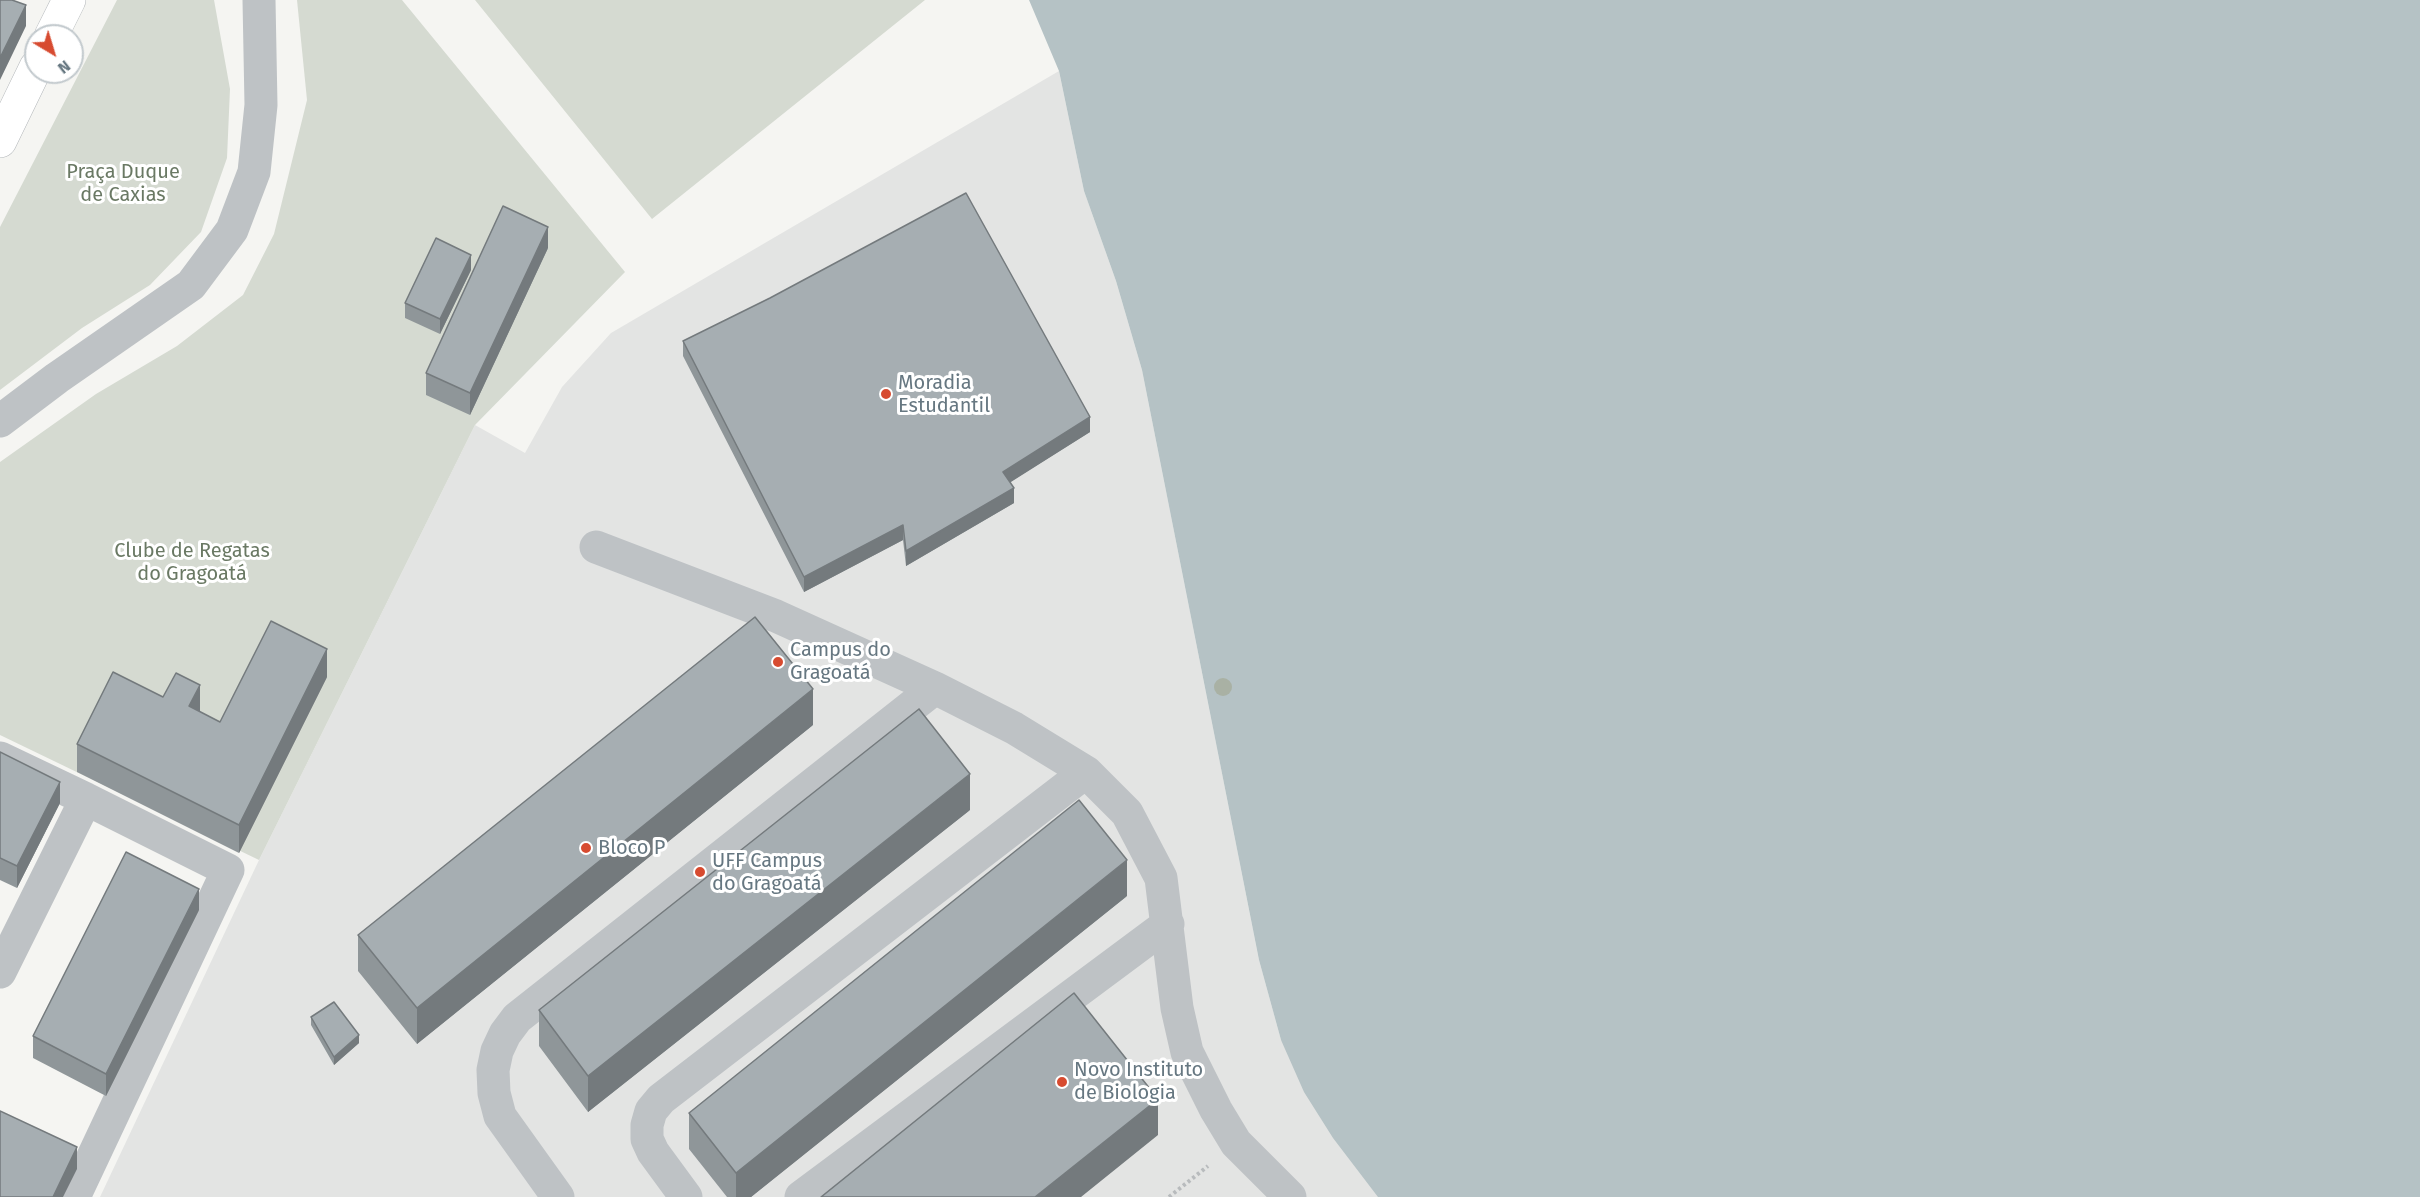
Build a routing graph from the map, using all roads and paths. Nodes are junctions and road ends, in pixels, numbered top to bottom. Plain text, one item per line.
1 (69, 0) edge
2 (259, 0) edge
3 (57, 24) edge
4 (28, 84) edge
5 (0, 141) edge
6 (0, 421) edge
7 (596, 547) dead end
8 (934, 688) junction
9 (0, 758) edge
10 (1086, 772) junction
11 (86, 799) junction
12 (1168, 924) junction
13 (0, 972) edge
14 (1236, 1143) junction
15 (74, 1197) edge
16 (558, 1197) edge
17 (686, 1197) edge
18 (801, 1197) edge
19 (1169, 1197) edge
20 (1290, 1197) edge

1 - 3 main road
2 - 6 street
4 - 5 main road
7 - 8 street
8 - 10 street
8 - 16 street
9 - 11 street
10 - 12 street
10 - 17 street
11 - 13 street
11 - 15 street
12 - 14 street
12 - 18 street
14 - 19 path
14 - 20 street

